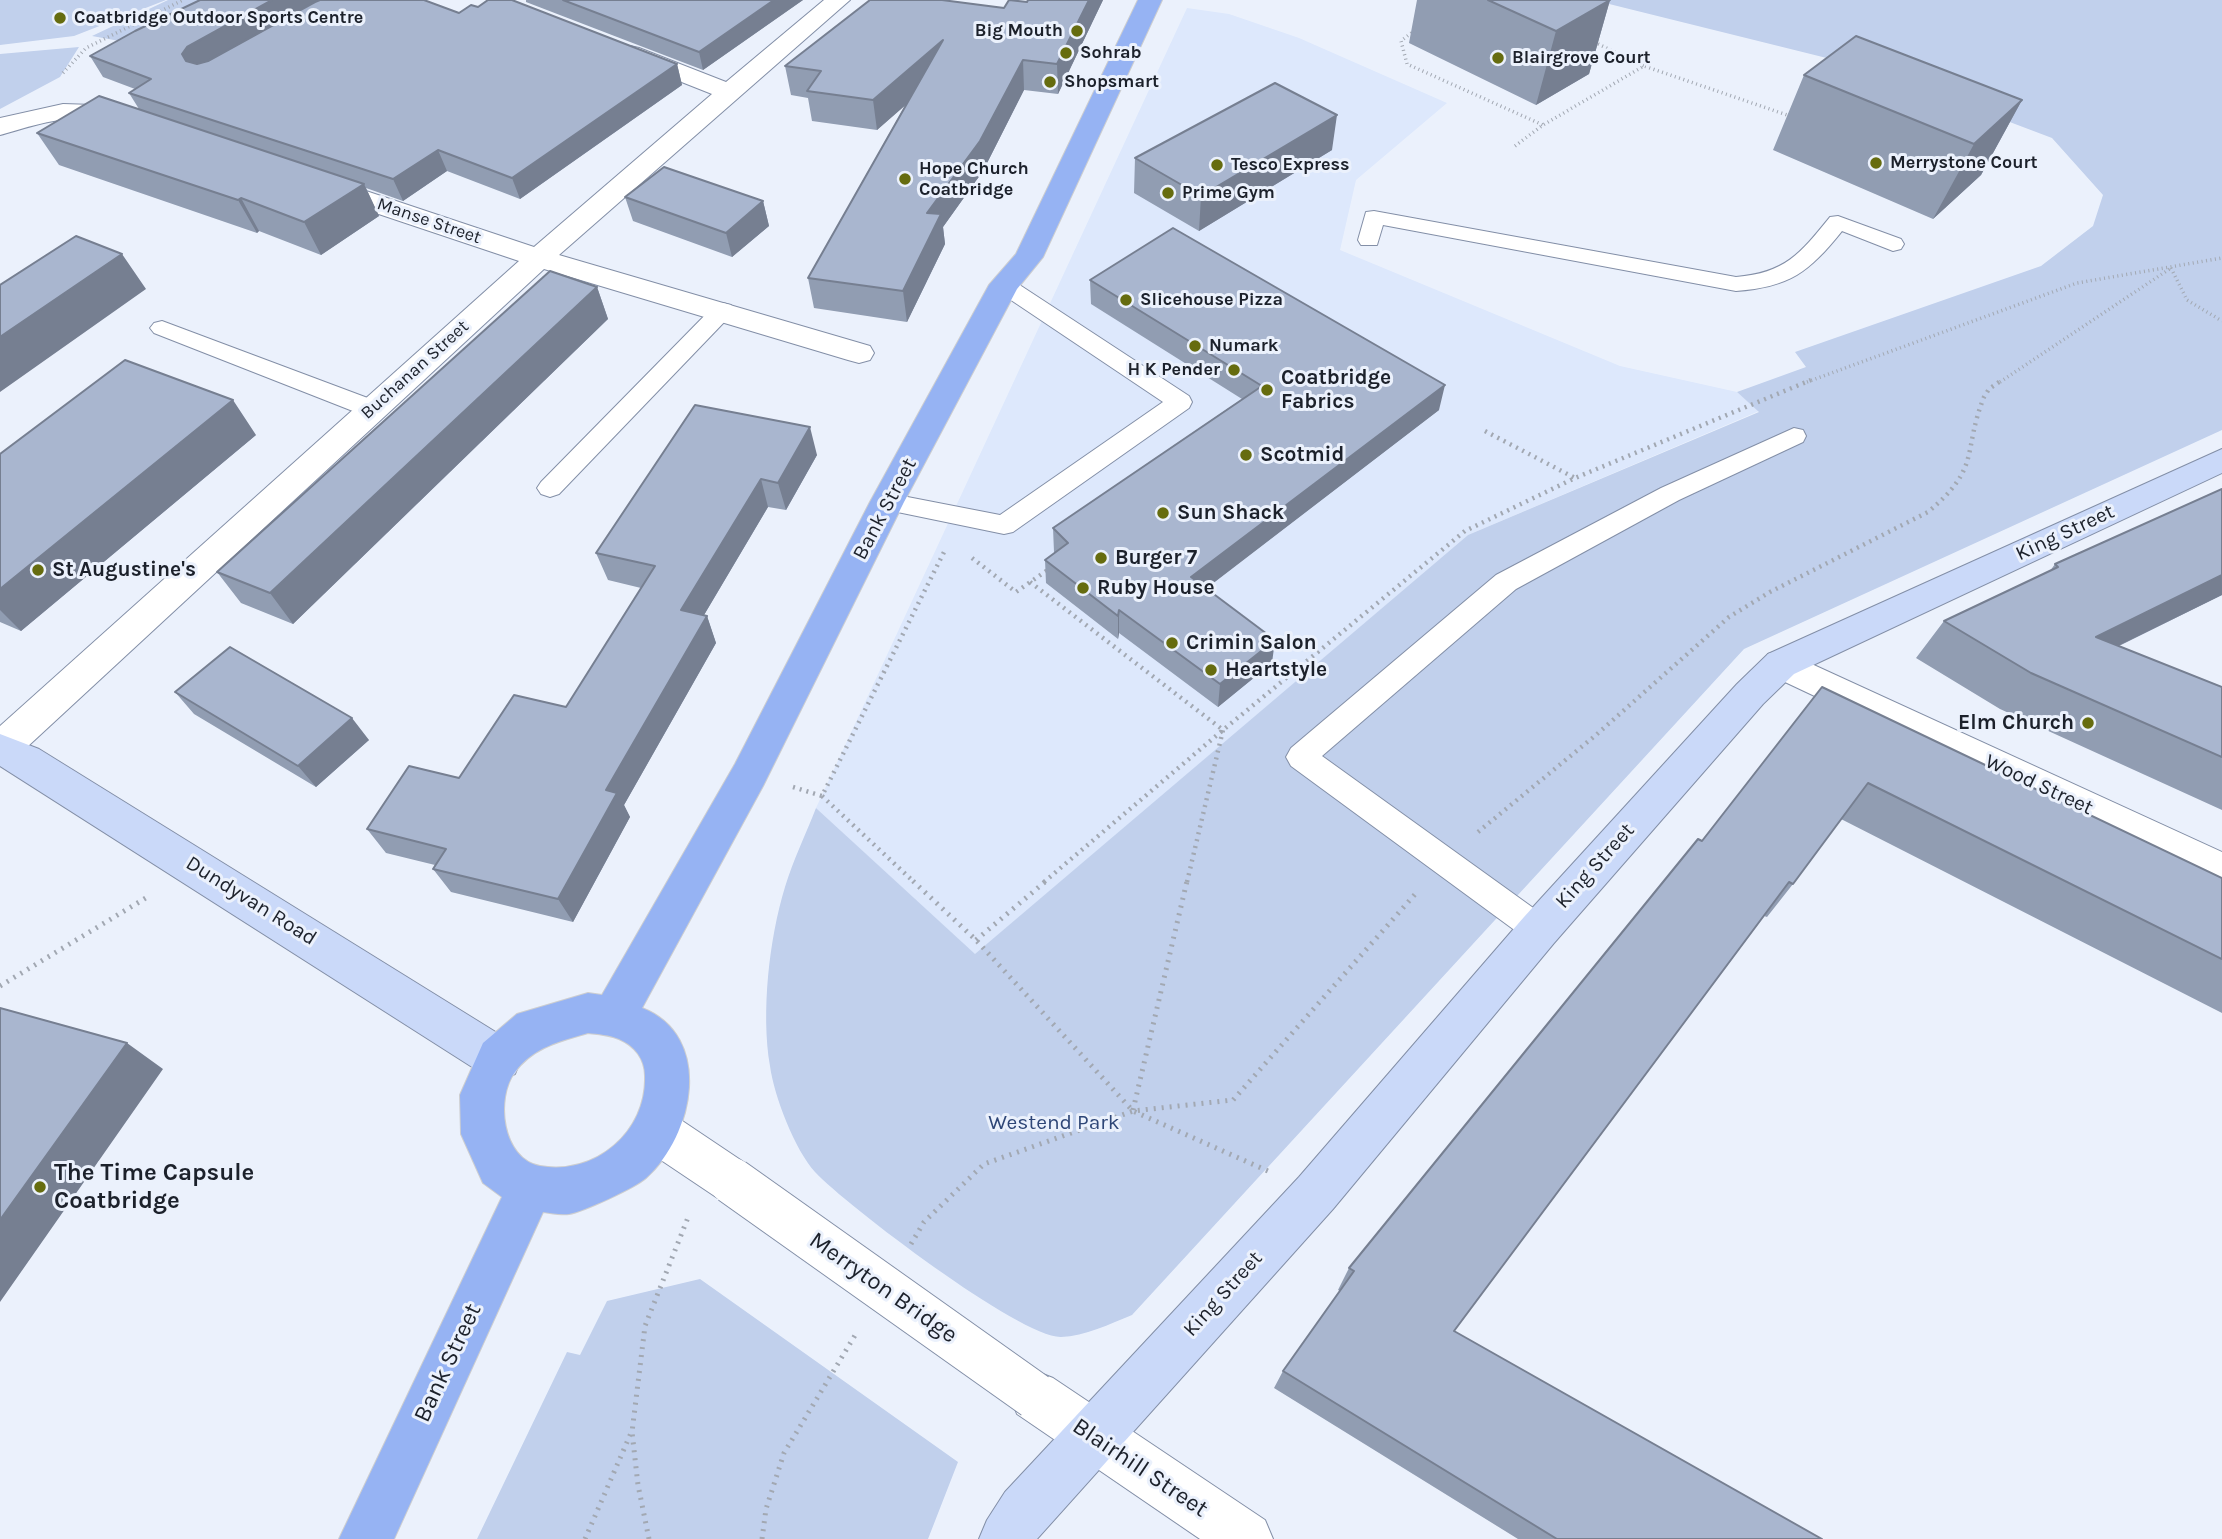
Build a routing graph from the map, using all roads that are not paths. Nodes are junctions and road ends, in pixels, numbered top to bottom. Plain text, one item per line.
1 (838, 0) edge
2 (1150, 0) edge
3 (612, 46) edge
4 (729, 92) junction
5 (11, 123) edge
6 (149, 127) edge
7 (305, 180) edge
8 (1369, 240) dead end
9 (1893, 244) dead end
10 (539, 258) junction
11 (1003, 285) junction
12 (723, 310) junction
13 (162, 328) dead end
14 (859, 353) dead end
15 (372, 409) junction
16 (1794, 436) dead end
17 (2222, 460) edge
18 (550, 488) dead end
19 (887, 502) junction
20 (1780, 664) junction
21 (0, 749) edge
22 (2222, 871) edge
23 (1539, 930) junction
24 (614, 1016) junction
25 (499, 1059) junction
26 (656, 1130) junction
27 (530, 1188) junction
28 (1035, 1396) joint
29 (1093, 1437) junction
30 (366, 1539) edge
31 (1006, 1539) edge
32 (1246, 1539) edge

1 - 4 street, Buchanan Street
2 - 11 main road, Bank Street
3 - 4 street
4 - 10 street, Buchanan Street
5 - 6 street
7 - 10 street, Manse Street
8 - 9 lane
10 - 12 street, Manse Street
10 - 15 street, Buchanan Street
11 - 19 main road, Bank Street
11 - 19 lane
12 - 14 street, Manse Street
12 - 18 lane
13 - 15 lane
15 - 21 street, Buchanan Street
16 - 23 lane
17 - 20 street, King Street
19 - 24 main road, Bank Street
20 - 22 street, Wood Street
20 - 23 street, King Street
21 - 25 street, Dundyvan Road
23 - 29 street, King Street
24 - 25 main road
24 - 26 main road
25 - 27 main road
26 - 27 main road
26 - 28 street, Merryton Bridge, bridge
27 - 30 main road, Bank Street
28 - 29 street, Blairhill Street
29 - 31 street, King Street
29 - 32 street, Blairhill Street

